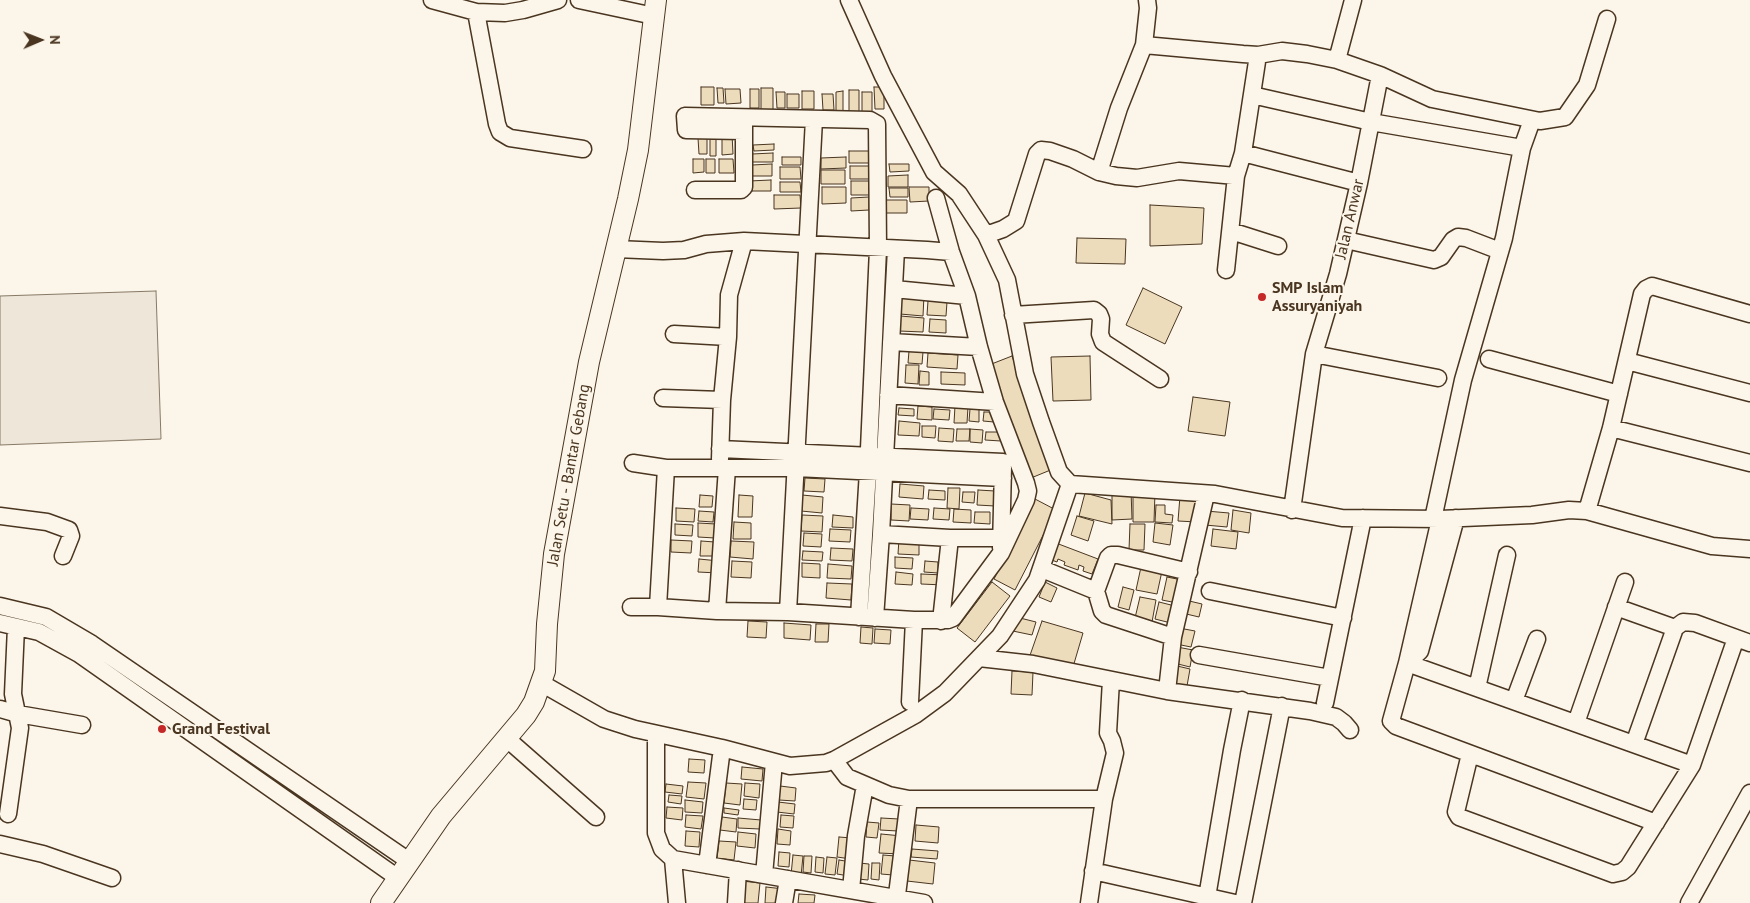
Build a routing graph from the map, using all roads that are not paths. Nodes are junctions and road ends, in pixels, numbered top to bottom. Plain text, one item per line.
1 (432, 0) edge
2 (558, 0) edge
3 (580, 0) edge
4 (849, 0) edge
5 (1147, 0) edge
6 (1353, 0) edge
7 (655, 8) edge
8 (476, 12) junction
9 (1607, 19) dead end
10 (1144, 45) junction
11 (1258, 55) junction
12 (1337, 60) junction
13 (1380, 75) junction
14 (1252, 95) junction
15 (814, 119) junction
16 (1532, 120) junction
17 (1371, 122) junction
18 (1522, 148) junction
19 (583, 149) dead end
20 (1243, 153) junction
21 (1100, 172) junction
22 (1236, 176) junction
23 (1359, 183) junction
24 (695, 190) dead end
25 (936, 198) dead end
26 (1231, 232) junction
27 (986, 235) junction
28 (1346, 240) junction
29 (744, 241) junction
30 (808, 244) junction
31 (1278, 246) dead end
32 (878, 248) junction
33 (616, 249) junction
34 (896, 249) junction
35 (951, 252) junction
36 (1500, 252) junction
37 (1226, 270) dead end
38 (894, 289) junction
39 (967, 296) junction
40 (1750, 314) edge
41 (1013, 315) junction
42 (674, 334) dead end
43 (728, 337) junction
44 (891, 342) junction
45 (979, 347) junction
46 (1314, 354) junction
47 (1489, 359) dead end
48 (1627, 361) junction
49 (1438, 378) dead end
50 (1160, 379) dead end
51 (1750, 393) edge
52 (1619, 394) junction
53 (888, 395) junction
54 (663, 398) dead end
55 (722, 400) junction
56 (995, 402) junction
57 (1610, 428) junction
58 (1006, 430) junction
59 (720, 449) junction
60 (797, 460) junction
61 (634, 463) dead end
62 (1750, 463) edge
63 (877, 464) junction
64 (666, 468) junction
65 (723, 468) junction
66 (1003, 470) junction
67 (1070, 484) junction
68 (1206, 494) junction
69 (1292, 510) junction
70 (1587, 512) junction
71 (0, 516) edge
72 (1363, 518) junction
73 (1443, 519) junction
74 (881, 534) junction
75 (950, 538) junction
76 (1001, 546) junction
77 (1750, 549) edge
78 (1507, 555) dead end
79 (63, 556) dead end
80 (1042, 569) junction
81 (1189, 572) junction
82 (1625, 582) dead end
83 (1096, 591) junction
84 (1210, 591) dead end
85 (0, 606) edge
86 (631, 607) dead end
87 (658, 607) junction
88 (1616, 607) junction
89 (717, 611) junction
90 (788, 612) junction
91 (867, 617) junction
92 (1342, 618) junction
93 (914, 620) junction
94 (941, 621) junction
95 (0, 623) edge
96 (16, 627) junction
97 (1675, 628) junction
98 (1173, 637) junction
99 (1537, 639) dead end
100 (1743, 641) edge
101 (1199, 655) dead end
102 (979, 658) junction
103 (1406, 663) junction
104 (1330, 678) junction
105 (1111, 680) junction
106 (541, 682) junction
107 (1477, 688) junction
108 (1167, 691) junction
109 (1242, 700) junction
110 (1514, 701) junction
111 (910, 702) dead end
112 (1325, 703) dead end
113 (1282, 706) junction
114 (0, 709) edge
115 (18, 714) junction
116 (1576, 723) junction
117 (82, 725) dead end
118 (1350, 730) dead end
119 (656, 734) junction
120 (506, 738) junction
121 (1634, 744) junction
122 (722, 748) junction
123 (1470, 754) junction
124 (834, 760) junction
125 (774, 762) junction
126 (1692, 765) junction
127 (865, 785) junction
128 (1750, 793) edge
129 (1104, 798) junction
130 (909, 799) junction
131 (8, 814) dead end
132 (596, 817) dead end
133 (1656, 823) junction
134 (0, 844) edge
135 (673, 859) junction
136 (409, 861) junction
137 (707, 865) junction
138 (738, 870) junction
139 (1093, 871) junction
140 (764, 875) junction
141 (112, 878) dead end
142 (398, 878) junction
143 (788, 879) junction
144 (846, 894) edge
145 (1207, 897) junction
146 (896, 900) edge
147 (381, 903) edge
148 (677, 903) edge
149 (736, 903) edge
150 (784, 903) edge
151 (924, 903) edge
152 (1089, 903) edge
153 (1234, 903) edge
154 (1243, 903) edge
155 (1689, 903) edge

1 - 8 street
2 - 8 street
3 - 7 street
4 - 27 street
5 - 10 street
6 - 12 street
7 - 33 main road, Jalan Setu - Bantar Gebang
8 - 19 street
9 - 16 street
10 - 11 street
10 - 21 street
11 - 12 street
11 - 14 street
12 - 13 street
13 - 16 street
13 - 17 street, Jalan Anwar
14 - 17 street
14 - 20 street
15 - 24 street
15 - 30 street
15 - 32 street
16 - 18 street
17 - 18 street
17 - 23 street, Jalan Anwar
18 - 36 street
20 - 22 street
20 - 23 street
21 - 22 street
21 - 27 street
22 - 26 street
23 - 28 street, Jalan Anwar
25 - 35 street
26 - 31 street
26 - 37 street
27 - 41 street
28 - 36 street
28 - 46 street, Jalan Anwar
29 - 30 street
29 - 33 street
29 - 43 street
30 - 32 street
30 - 60 street
32 - 34 street
32 - 63 street
33 - 106 main road, Jalan Setu - Bantar Gebang
34 - 35 street
34 - 38 street
35 - 39 street
36 - 73 street
38 - 39 street
38 - 44 street
39 - 45 street
40 - 48 street
41 - 50 street
41 - 67 street
42 - 43 street
43 - 55 street
44 - 45 street
44 - 53 street
45 - 56 street
46 - 49 street
46 - 69 street, Jalan Anwar
47 - 52 street
48 - 51 street
48 - 52 street
52 - 57 street
53 - 56 street
53 - 63 street
54 - 55 street
55 - 59 street
56 - 58 street
57 - 62 street
57 - 70 street
58 - 66 street
58 - 76 street
59 - 60 street
59 - 65 street
60 - 63 street
60 - 65 street
60 - 90 street
61 - 64 street
63 - 66 street
63 - 74 street
63 - 91 street
64 - 65 street
64 - 87 street
65 - 89 street
66 - 76 street
67 - 68 street
67 - 80 street
68 - 69 street
68 - 81 street
69 - 72 street
70 - 73 street
70 - 77 street
71 - 79 street
72 - 73 street
72 - 92 street
73 - 103 street
74 - 75 street
74 - 91 street
75 - 76 street
75 - 94 street
76 - 94 street
78 - 107 street
80 - 83 street
80 - 102 street
81 - 83 street
81 - 98 street
82 - 88 street
83 - 98 street
84 - 92 street
85 - 136 street
86 - 87 street
87 - 89 street
88 - 97 street
88 - 116 street
89 - 90 street
90 - 91 street
91 - 93 street
92 - 104 street
93 - 94 street
93 - 111 street
95 - 96 street
96 - 115 street
96 - 142 street
97 - 100 street
97 - 121 street
98 - 108 street
99 - 110 street
100 - 126 street
101 - 104 street
102 - 105 street
102 - 124 street
103 - 107 street
103 - 123 street
104 - 112 street
105 - 108 street
105 - 129 street
106 - 119 street
106 - 120 main road, Jalan Setu - Bantar Gebang
107 - 110 street
108 - 109 street
109 - 113 street
109 - 145 street
110 - 116 street
113 - 118 street
113 - 154 street
114 - 115 street
115 - 117 street
115 - 131 street
116 - 121 street
119 - 122 street
119 - 135 street
120 - 132 street
120 - 136 main road, Jalan Setu - Bantar Gebang
121 - 126 street
122 - 125 street
122 - 137 street
123 - 133 street
123 - 133 street
124 - 125 street
124 - 127 street
125 - 140 street
126 - 133 street
127 - 130 street
127 - 144 street
128 - 155 street
129 - 130 street
129 - 139 street
130 - 146 street
134 - 141 street
135 - 137 street
135 - 148 street
136 - 142 main road, Jalan Setu - Bantar Gebang
137 - 138 street
138 - 140 street
138 - 149 street
139 - 145 street
139 - 152 street
140 - 143 street
142 - 147 main road, Jalan Setu - Bantar Gebang
143 - 144 street
143 - 150 street
144 - 146 street
145 - 153 street
146 - 151 street

